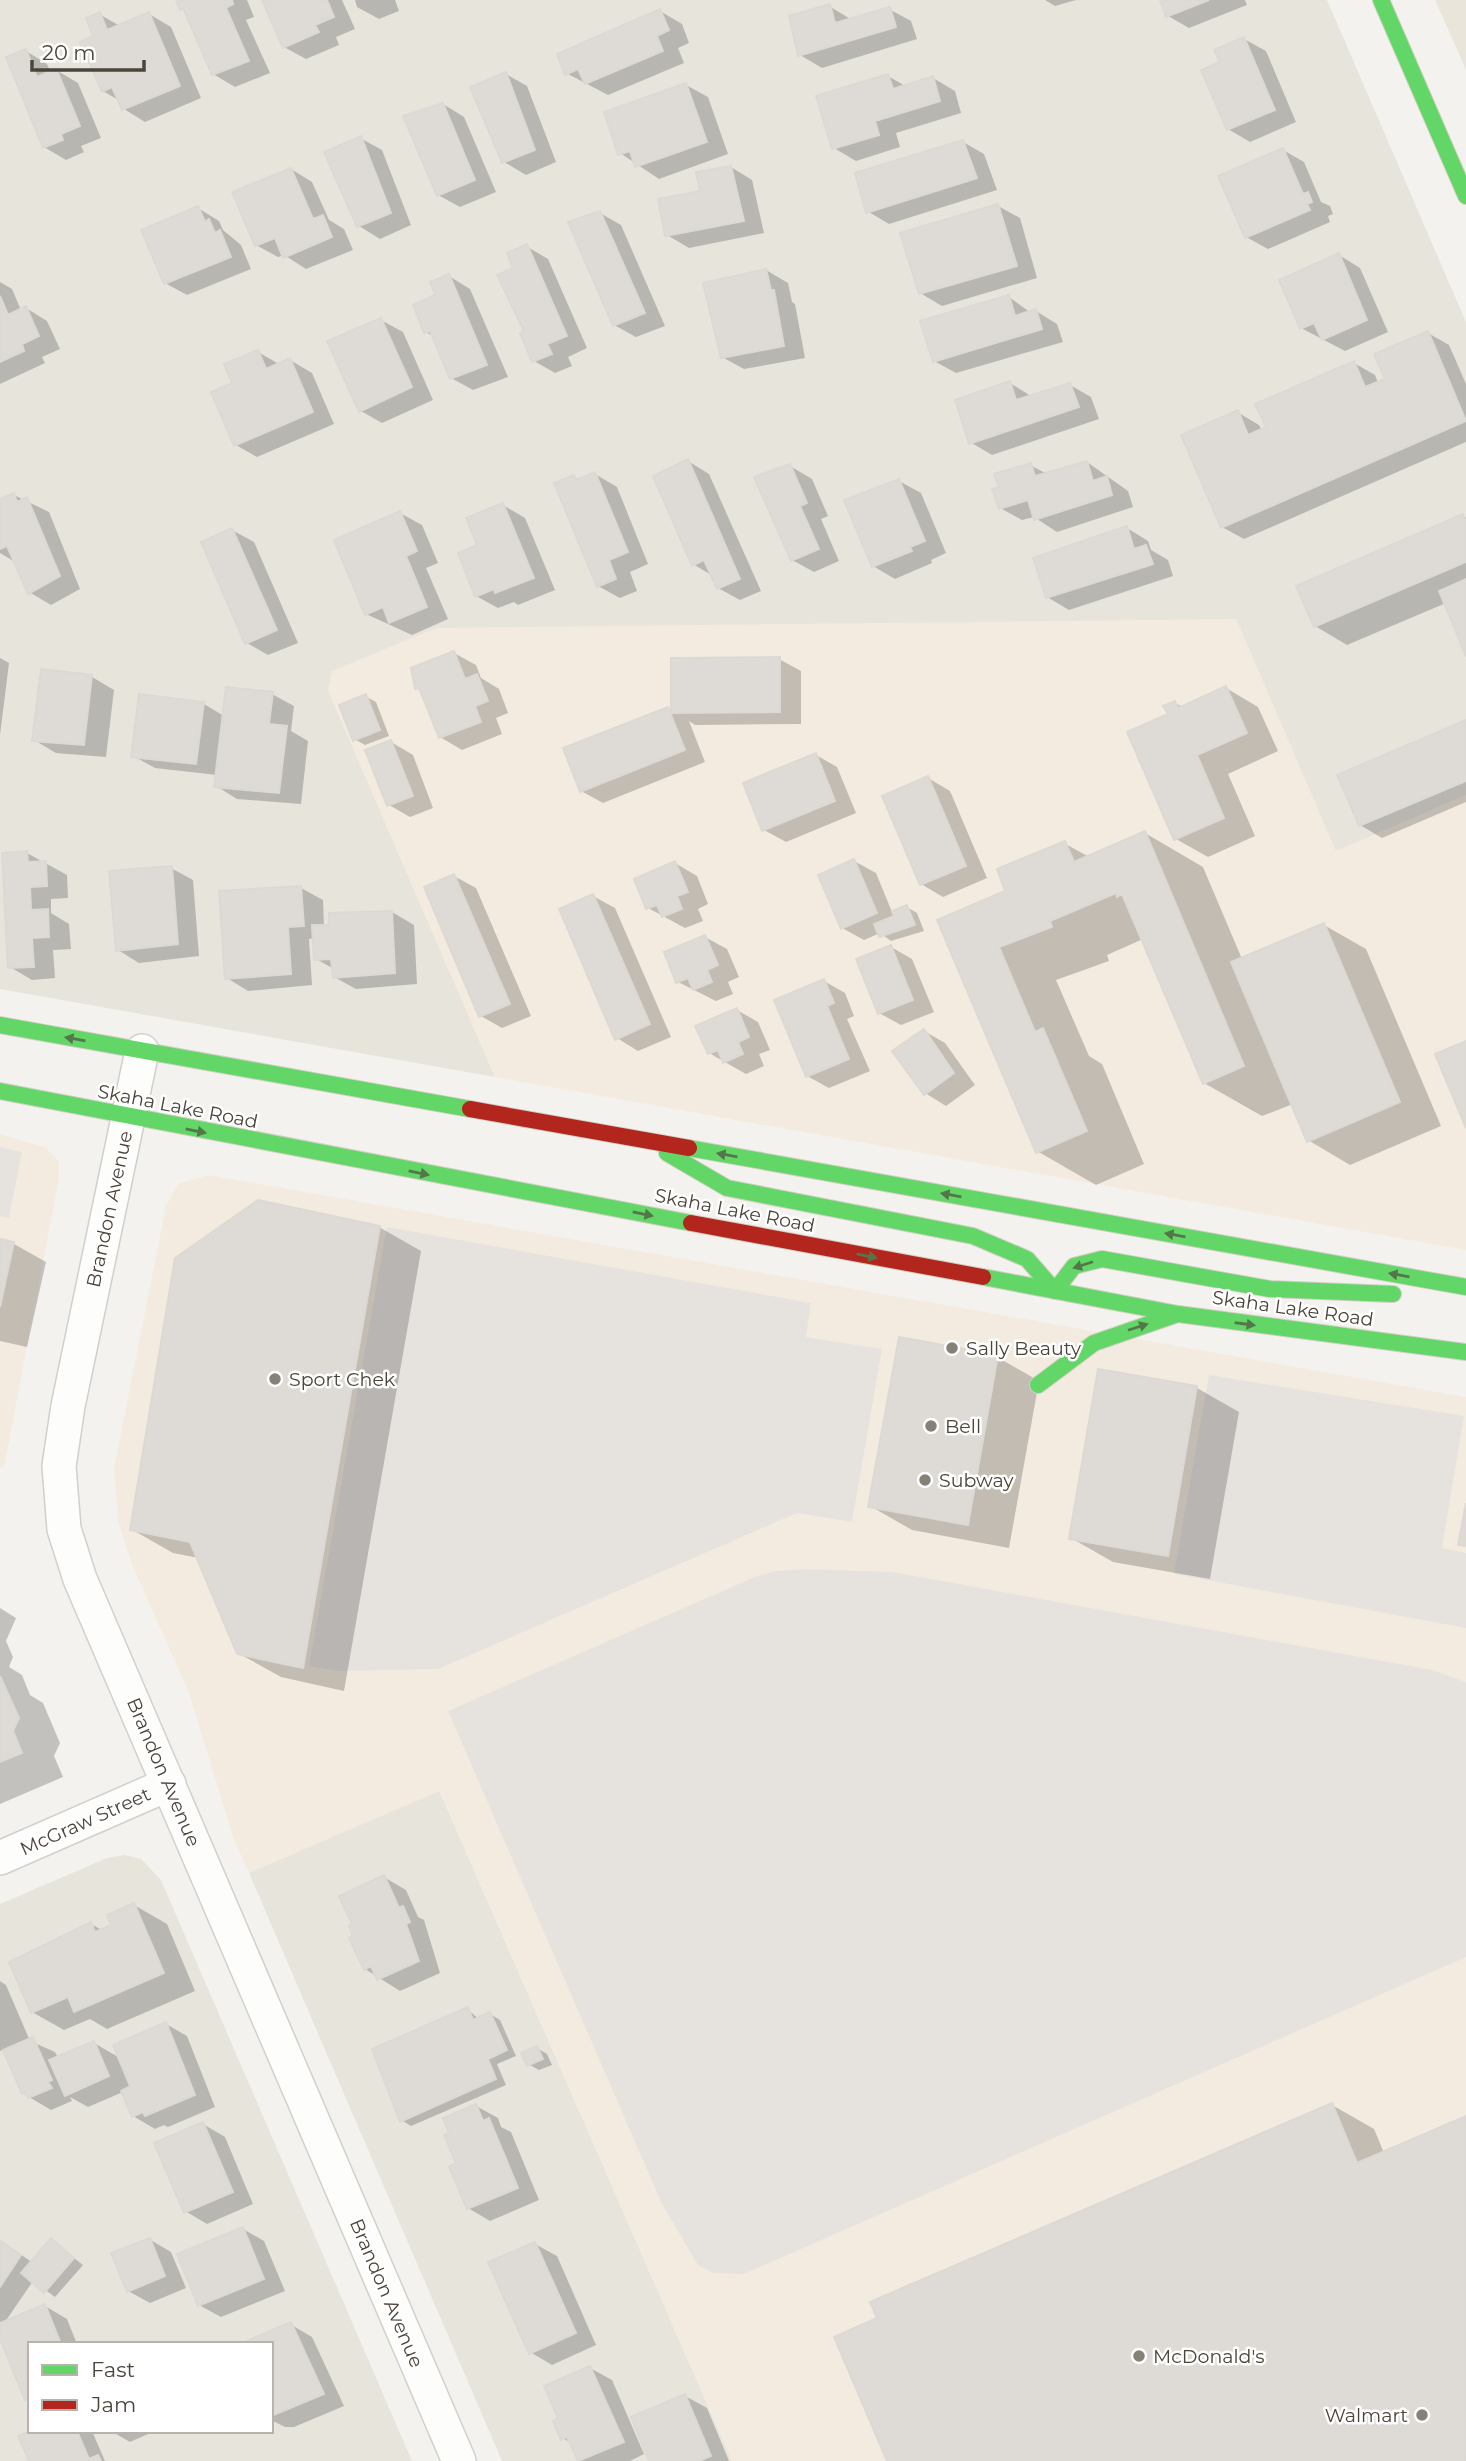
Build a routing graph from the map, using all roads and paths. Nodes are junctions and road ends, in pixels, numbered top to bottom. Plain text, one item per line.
1 (1381, 0) edge
2 (1466, 196) edge
3 (0, 1026) edge
4 (142, 1051) junction
5 (0, 1091) edge
6 (129, 1118) junction
7 (645, 1140) junction
8 (1466, 1287) edge
9 (1055, 1291) junction
10 (1466, 1297) edge
11 (1178, 1314) junction
12 (1466, 1352) edge
13 (1038, 1385) dead end
14 (169, 1784) junction
15 (0, 1858) edge
16 (459, 2461) edge

1 - 2 main road
4 -> 3 main road
4 - 6 street, Brandon Avenue
4 - 7 main road
5 - 6 main road, Skaha Lake Road
6 -> 9 main road, Skaha Lake Road
6 - 14 street, Brandon Avenue
8 -> 7 main road
7 - 9 main road
10 -> 9 main road
9 - 11 main road, Skaha Lake Road
11 -> 12 main road, Skaha Lake Road
13 -> 11 main road
14 - 15 street, McGraw Street
14 - 16 street, Brandon Avenue

